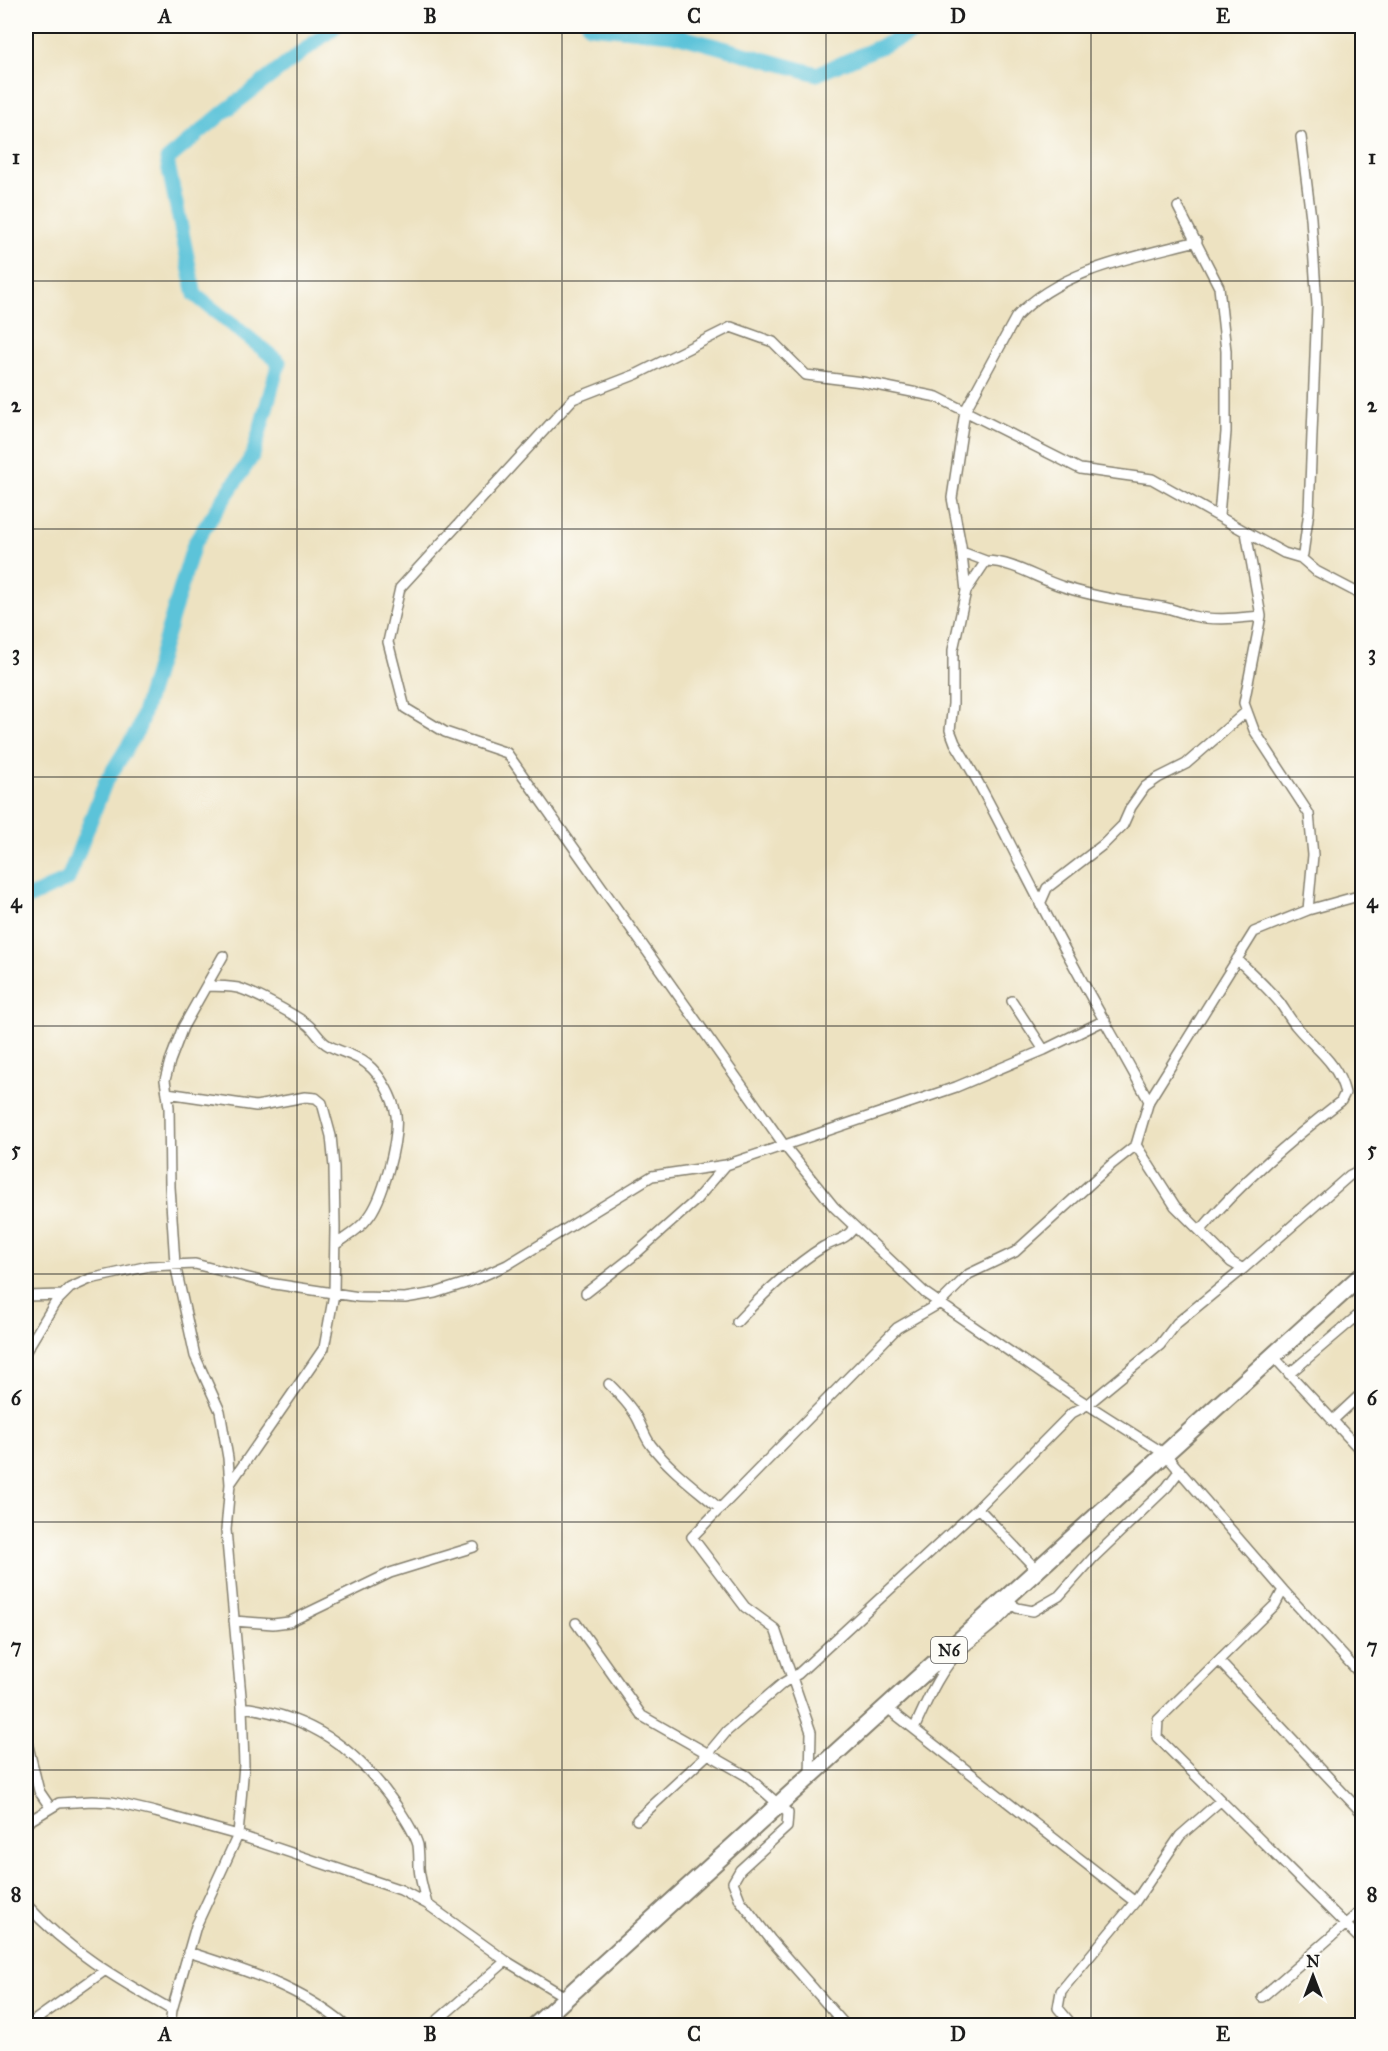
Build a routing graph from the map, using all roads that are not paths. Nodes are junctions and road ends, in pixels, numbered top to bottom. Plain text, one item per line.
1 (1301, 137) dead end
2 (1178, 207) dead end
3 (1197, 242) junction
4 (965, 411) junction
5 (1219, 516) junction
6 (1246, 532) junction
7 (962, 552) junction
8 (1301, 558) junction
9 (986, 561) junction
10 (966, 591) junction
11 (1362, 595) edge
12 (1261, 616) junction
13 (1247, 711) junction
14 (1362, 894) edge
15 (1040, 904) junction
16 (1308, 910) junction
17 (223, 956) dead end
18 (1237, 959) junction
19 (206, 986) junction
20 (1012, 1001) dead end
21 (1105, 1020) junction
22 (1044, 1050) junction
23 (167, 1093) junction
24 (1149, 1101) junction
25 (784, 1145) junction
26 (1136, 1145) junction
27 (726, 1165) junction
28 (1362, 1169) edge
29 (854, 1226) junction
30 (1200, 1231) junction
31 (335, 1245) junction
32 (175, 1264) junction
33 (1243, 1269) junction
34 (1362, 1275) edge
35 (586, 1293) dead end
36 (334, 1294) junction
37 (63, 1295) junction
38 (26, 1296) edge
39 (940, 1303) junction
40 (1362, 1312) edge
41 (737, 1322) dead end
42 (26, 1351) edge
43 (1273, 1356) junction
44 (1290, 1374) junction
45 (609, 1384) dead end
46 (1362, 1393) edge
47 (1087, 1405) junction
48 (1332, 1421) junction
49 (1362, 1452) edge
50 (1166, 1454) junction
51 (1180, 1470) junction
52 (230, 1484) junction
53 (978, 1508) junction
54 (720, 1509) junction
55 (474, 1547) dead end
56 (1037, 1570) junction
57 (1283, 1590) junction
58 (1010, 1601) junction
59 (234, 1621) junction
60 (576, 1623) dead end
61 (1219, 1661) junction
62 (1362, 1676) edge
63 (791, 1678) junction
64 (242, 1707) junction
65 (886, 1707) junction
66 (914, 1729) junction
67 (26, 1738) edge
68 (707, 1755) junction
69 (810, 1777) junction
70 (1220, 1801) junction
71 (778, 1805) junction
72 (50, 1807) junction
73 (1362, 1813) edge
74 (637, 1820) dead end
75 (26, 1823) edge
76 (238, 1835) junction
77 (1135, 1902) junction
78 (26, 1904) edge
79 (427, 1904) junction
80 (1362, 1910) edge
81 (1346, 1925) junction
82 (1362, 1941) edge
83 (188, 1952) junction
84 (506, 1961) junction
85 (104, 1971) junction
86 (1262, 1997) dead end
87 (567, 1998) junction
88 (553, 2009) junction
89 (172, 2010) junction
90 (26, 2025) edge
91 (170, 2025) edge
92 (346, 2025) edge
93 (431, 2025) edge
94 (536, 2025) edge
95 (562, 2025) edge
96 (846, 2025) edge
97 (1073, 2025) edge

1 - 8 street
2 - 3 street
3 - 4 street
3 - 5 street
4 - 5 street
4 - 7 street
4 - 25 street
5 - 6 street
6 - 8 street
6 - 12 street
7 - 9 street
7 - 10 street
8 - 11 street
9 - 10 street
9 - 12 street
10 - 15 street
12 - 13 street
13 - 15 street
13 - 16 street
14 - 16 street
15 - 21 street
16 - 18 street
17 - 19 street
18 - 24 street
18 - 30 street
19 - 23 street
19 - 31 street
20 - 22 street
21 - 22 street
21 - 24 street
22 - 25 street
23 - 31 street
23 - 32 street
24 - 26 street
25 - 27 street
25 - 29 street
26 - 30 street
26 - 39 street
27 - 35 street
27 - 36 street
28 - 33 street
29 - 39 street
29 - 41 street
30 - 33 street
31 - 36 street
32 - 36 street
32 - 37 street
32 - 52 street
33 - 47 street
34 - 43 highway, N6
36 - 52 street
37 - 38 street
37 - 42 street
39 - 47 street
39 - 54 street
40 - 44 street
43 - 44 street
43 - 50 highway, N6
44 - 48 street
45 - 54 street
46 - 48 street
47 - 50 street
47 - 53 street
48 - 49 street
50 - 51 street
50 - 56 highway, N6
51 - 57 street
51 - 58 street
52 - 59 street
53 - 56 street
53 - 63 street
54 - 63 street
55 - 59 street
56 - 58 highway, N6
57 - 61 street
57 - 62 street
58 - 65 highway, N6
58 - 66 street
59 - 64 street
60 - 68 street
61 - 70 street
61 - 73 street
63 - 68 street
63 - 69 street
64 - 76 street
64 - 79 street
65 - 66 street
65 - 69 highway, N6
66 - 77 street
67 - 72 street
68 - 71 street
68 - 74 street
69 - 71 highway, N6
70 - 77 street
70 - 81 street
71 - 87 highway, N6
71 - 96 street
72 - 75 street
72 - 76 street
76 - 79 street
76 - 83 street
77 - 97 street
78 - 85 street
79 - 84 street
80 - 81 street
81 - 82 street
81 - 86 street
83 - 89 street
83 - 92 street
84 - 87 street
84 - 93 street
85 - 89 street
85 - 90 street
87 - 88 highway, N6
88 - 94 highway, N6
88 - 95 street
89 - 91 street

